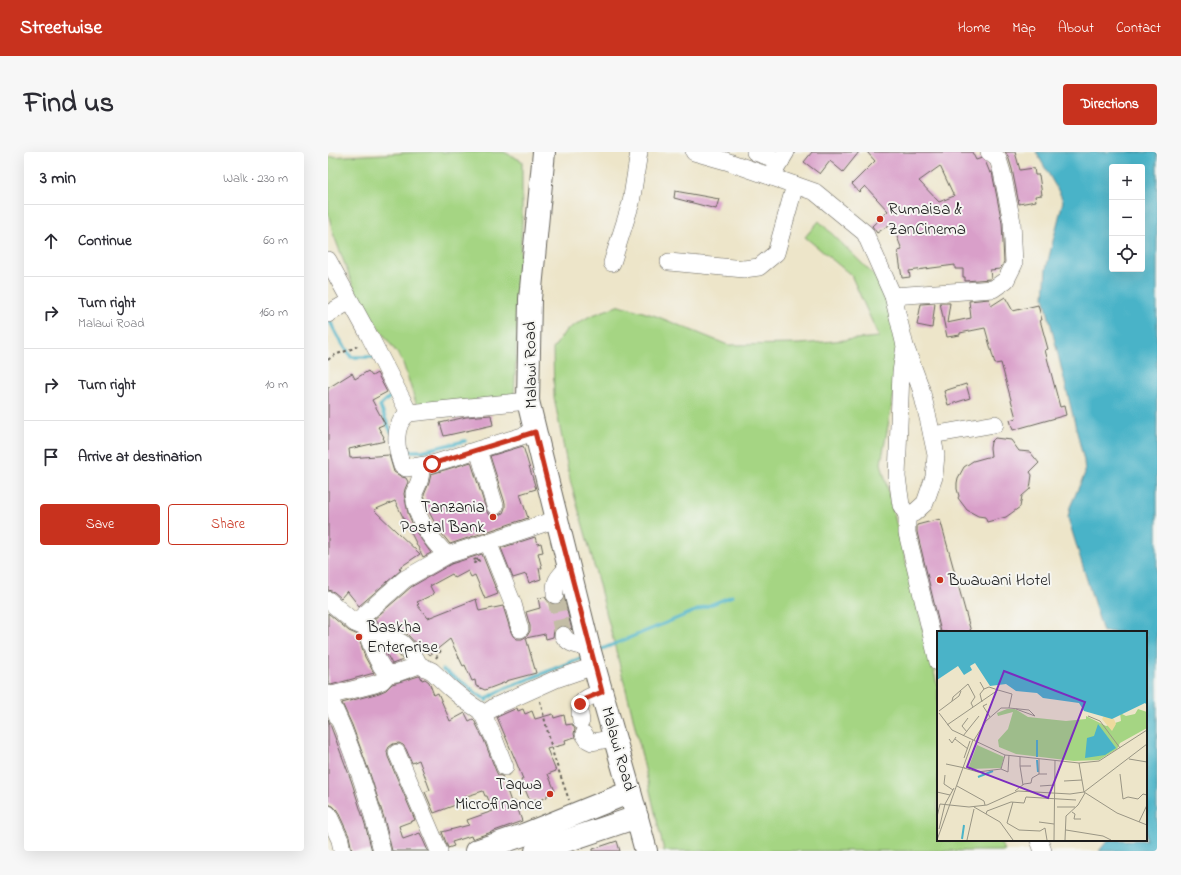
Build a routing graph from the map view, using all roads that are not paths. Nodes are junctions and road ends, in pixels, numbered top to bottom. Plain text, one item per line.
1 (639, 152) edge
2 (694, 152) edge
3 (755, 152) edge
4 (996, 154) edge
5 (540, 155) edge
6 (783, 156) edge
7 (728, 157) edge
8 (771, 177) junction
9 (795, 185) junction
10 (328, 260) edge
11 (669, 262) dead end
12 (612, 263) dead end
13 (893, 296) junction
14 (350, 301) junction
15 (330, 313) edge
16 (905, 346) junction
17 (528, 401) junction
18 (409, 413) junction
19 (995, 424) dead end
20 (535, 432) junction
21 (932, 435) junction
22 (478, 450) junction
23 (420, 466) junction
24 (495, 506) dead end
25 (906, 515) junction
26 (557, 519) junction
27 (488, 542) junction
28 (447, 555) junction
29 (569, 566) junction
30 (555, 595) tunnel mouth
31 (328, 600) edge
32 (520, 629) dead end
33 (364, 630) junction
34 (563, 635) tunnel mouth
35 (592, 657) junction
36 (937, 658) edge
37 (419, 665) junction
38 (388, 674) junction
39 (602, 692) junction
40 (328, 695) edge
41 (489, 711) junction
42 (615, 738) junction
43 (398, 753) dead end
44 (505, 768) dead end
45 (630, 792) junction
46 (328, 814) edge
47 (637, 817) junction
48 (1039, 841) edge
49 (532, 845) edge
50 (342, 851) edge
51 (382, 851) edge
52 (439, 851) edge
53 (476, 851) edge
54 (646, 851) edge
55 (1043, 851) edge

1 - 12 street
2 - 7 street
3 - 6 street
4 - 13 street
5 - 17 main road, Malawi Road
6 - 8 street
7 - 8 street
8 - 9 street
9 - 11 street
9 - 13 street
10 - 14 street
13 - 16 street
14 - 15 street
14 - 18 street
16 - 21 street
16 - 25 street
17 - 18 street
17 - 20 main road, Malawi Road
18 - 23 street
19 - 21 street
20 - 22 street
20 - 26 main road, Malawi Road
21 - 25 street
22 - 23 street
22 - 24 street
23 - 28 street
25 - 36 street
26 - 27 street
26 - 29 main road, Malawi Road
27 - 28 street
27 - 32 street
28 - 33 street
29 - 30 street
29 - 35 main road, Malawi Road
31 - 33 street
33 - 37 street
33 - 38 street
34 - 35 street
35 - 39 main road, Malawi Road
35 - 41 street
37 - 38 street
37 - 41 street
38 - 40 street
39 - 42 main road, Malawi Road
39 - 42 street
40 - 51 street
41 - 44 street
42 - 45 main road, Malawi Road
43 - 52 street
45 - 47 main road, Malawi Road
45 - 49 main road
46 - 50 street
47 - 49 main road
47 - 54 main road, Malawi Road
48 - 55 street
49 - 53 main road

